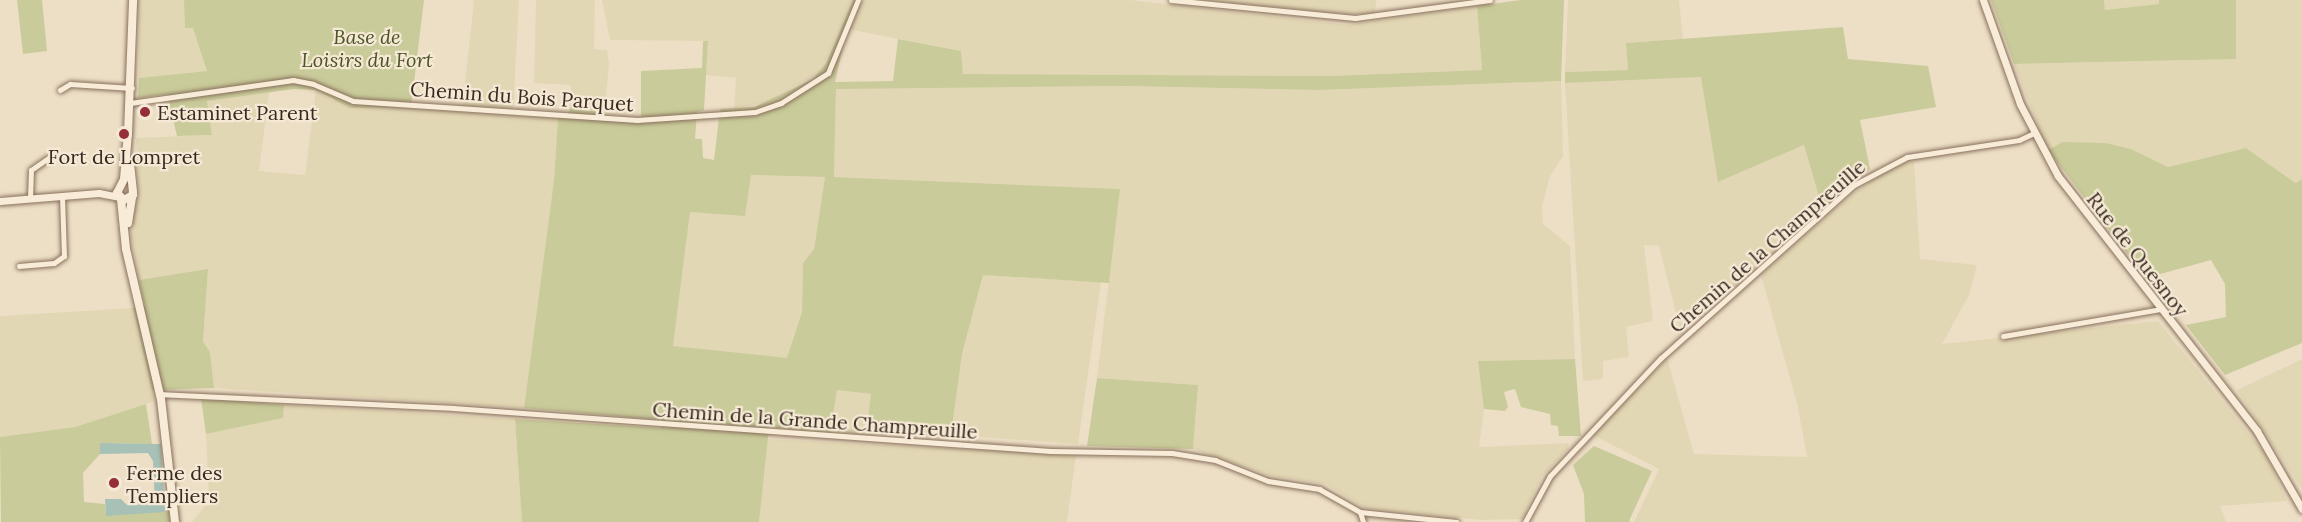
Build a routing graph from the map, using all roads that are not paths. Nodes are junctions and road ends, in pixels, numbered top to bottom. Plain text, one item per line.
1 (133, 0) edge
2 (858, 0) edge
3 (1171, 0) edge
4 (1490, 0) edge
5 (1983, 0) edge
6 (132, 88) junction
7 (60, 90) dead end
8 (130, 103) junction
9 (128, 133) junction
10 (2034, 133) junction
11 (48, 158) dead end
12 (119, 187) junction
13 (132, 191) junction
14 (99, 194) junction
15 (62, 196) junction
16 (120, 198) junction
17 (30, 199) junction
18 (0, 201) edge
19 (130, 261) junction
20 (19, 266) dead end
21 (2161, 309) junction
22 (2003, 336) dead end
23 (160, 394) junction
24 (2302, 509) edge
25 (1360, 512) junction
26 (175, 522) edge
27 (1363, 522) edge
28 (1456, 522) edge
29 (1525, 522) edge

1 - 6 main road
2 - 8 street, Chemin du Bois Parquet
3 - 4 street
5 - 10 street, Rue de Quesnoy
6 - 7 street
6 - 8 main road
8 - 9 main road
9 - 12 main road
9 - 13 main road
10 - 21 street, Rue de Quesnoy
10 - 29 street, Chemin de la Champreuille
11 - 17 street
12 - 13 main road
12 - 14 street
12 - 16 main road
13 - 16 main road
13 - 19 main road
14 - 15 street
14 - 16 street
15 - 17 street
15 - 20 street
16 - 19 main road
17 - 18 street
19 - 23 main road
21 - 22 street
21 - 24 street, Rue de Quesnoy
23 - 25 street, Chemin de la Grande Champreuille
23 - 26 main road
25 - 27 street
25 - 28 street, Chemin de la Grande Champreuille

